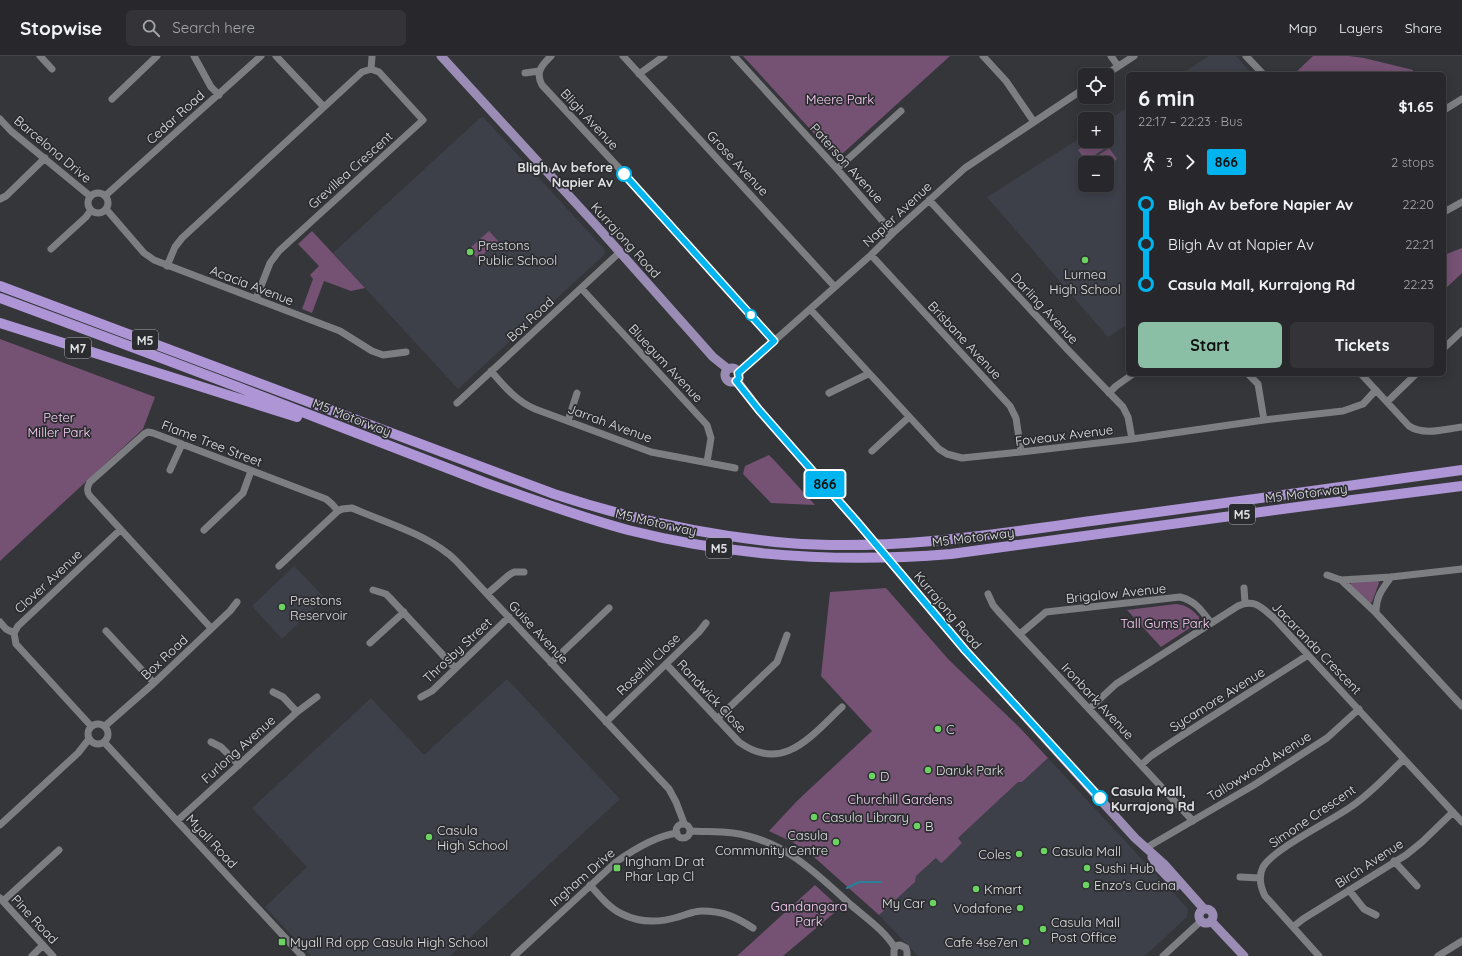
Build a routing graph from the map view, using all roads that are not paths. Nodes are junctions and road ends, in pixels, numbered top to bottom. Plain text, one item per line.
1 (40, 56) edge
2 (157, 56) edge
3 (194, 56) edge
4 (261, 56) edge
5 (276, 56) edge
6 (441, 56) edge
7 (551, 56) edge
8 (623, 56) edge
9 (664, 56) edge
10 (734, 56) edge
11 (983, 56) edge
12 (1111, 56) edge
13 (1134, 56) edge
14 (1246, 56) edge
15 (372, 58) dead end
16 (1118, 66) junction
17 (52, 69) dead end
18 (371, 69) junction
19 (1114, 69) edge
20 (539, 72) junction
21 (1261, 72) edge
22 (525, 73) dead end
23 (639, 74) junction
24 (1078, 93) edge
25 (219, 95) junction
26 (112, 99) dead end
27 (1462, 99) edge
28 (324, 107) junction
29 (1446, 109) edge
30 (900, 111) dead end
31 (0, 119) edge
32 (1034, 122) junction
33 (45, 158) junction
34 (837, 169) junction
35 (90, 196) junction
36 (105, 196) junction
37 (0, 200) edge
38 (930, 200) junction
39 (1462, 202) edge
40 (106, 209) junction
41 (91, 210) junction
42 (1446, 211) edge
43 (893, 233) junction
44 (51, 249) dead end
45 (620, 252) junction
46 (871, 255) junction
47 (167, 266) junction
48 (0, 286) edge
49 (835, 287) junction
50 (581, 288) junction
51 (0, 298) edge
52 (256, 299) junction
53 (810, 309) junction
54 (0, 323) edge
55 (0, 328) edge
56 (1462, 331) edge
57 (774, 341) junction
58 (1446, 343) edge
59 (406, 352) dead end
60 (728, 369) junction
61 (491, 371) junction
62 (157, 372) junction
63 (868, 374) junction
64 (1130, 376) edge
65 (1250, 376) edge
66 (1363, 376) edge
67 (1414, 376) edge
68 (738, 377) junction
69 (1376, 390) junction
70 (577, 393) dead end
71 (829, 393) dead end
72 (1109, 393) junction
73 (1387, 402) junction
74 (457, 403) dead end
75 (909, 417) junction
76 (1264, 420) junction
77 (568, 421) junction
78 (1462, 427) edge
79 (1132, 438) junction
80 (182, 444) junction
81 (872, 451) dead end
82 (1021, 452) junction
83 (428, 461) junction
84 (707, 462) junction
85 (736, 468) dead end
86 (170, 470) dead end
87 (1462, 470) edge
88 (251, 471) junction
89 (1462, 486) edge
90 (338, 511) junction
91 (120, 530) junction
92 (204, 530) dead end
93 (279, 566) dead end
94 (1462, 569) edge
95 (524, 572) dead end
96 (1327, 575) dead end
97 (1391, 577) junction
98 (1341, 580) junction
99 (1244, 588) dead end
100 (373, 590) dead end
101 (487, 594) junction
102 (988, 594) dead end
103 (237, 602) dead end
104 (1245, 603) junction
105 (609, 608) dead end
106 (404, 612) junction
107 (1376, 613) junction
108 (509, 617) junction
109 (0, 622) edge
110 (706, 623) dead end
111 (1211, 623) junction
112 (211, 628) junction
113 (106, 631) dead end
114 (14, 633) junction
115 (1020, 634) junction
116 (787, 635) dead end
117 (370, 643) dead end
118 (1308, 656) junction
119 (551, 663) junction
120 (666, 664) junction
121 (455, 668) junction
122 (154, 683) junction
123 (273, 692) dead end
124 (317, 697) dead end
125 (421, 697) dead end
126 (1459, 698) edge
127 (1462, 706) edge
128 (842, 707) dead end
129 (1089, 709) junction
130 (1359, 709) junction
131 (297, 712) junction
132 (717, 719) junction
133 (606, 722) junction
134 (90, 726) junction
135 (105, 726) junction
136 (89, 740) junction
137 (104, 742) junction
138 (211, 742) dead end
139 (1404, 760) junction
140 (239, 765) junction
141 (1141, 765) junction
142 (1453, 812) junction
143 (177, 821) junction
144 (1193, 822) junction
145 (1462, 822) edge
146 (684, 824) junction
147 (0, 825) edge
148 (691, 831) junction
149 (676, 833) junction
150 (1147, 849) junction
151 (59, 850) dead end
152 (1394, 861) junction
153 (1240, 877) dead end
154 (1260, 878) junction
155 (590, 885) junction
156 (1417, 886) dead end
157 (1349, 890) junction
158 (1, 900) edge
159 (1201, 914) junction
160 (1376, 915) dead end
161 (1211, 921) junction
162 (1293, 927) junction
163 (753, 928) dead end
164 (1462, 941) edge
165 (43, 945) junction
166 (895, 948) junction
167 (32, 956) edge
168 (53, 956) edge
169 (302, 956) edge
170 (514, 956) edge
171 (894, 956) edge
172 (907, 956) edge
173 (1162, 956) edge
174 (1244, 956) edge
175 (1319, 956) edge
176 (1438, 956) edge

1 - 17 street
2 - 26 street
3 - 25 street
4 - 25 street, Cedar Road
5 - 28 street
6 - 45 main road, Kurrajong Road
7 - 20 street
8 - 23 street, Grose Avenue
9 - 23 street
10 - 34 street, Paterson Avenue
11 - 32 street
12 - 16 street
13 - 16 street
14 - 21 street
15 - 18 street
16 - 19 street
18 - 28 street
18 - 52 street, Grevillea Crescent
20 - 22 street
20 - 57 street, Bligh Avenue
23 - 49 street, Grose Avenue
24 - 32 street, Napier Avenue
25 - 36 street, Cedar Road
27 - 29 street
28 - 47 street
30 - 34 street
31 - 33 street, Barcelona Drive
32 - 38 street, Napier Avenue
33 - 35 street, Barcelona Drive
33 - 37 street
34 - 43 street, Paterson Avenue
35 - 36 street
35 - 41 street
36 - 40 street
38 - 43 street, Napier Avenue
38 - 72 street, Darling Avenue
39 - 42 street
40 - 41 street
40 - 47 street, Acacia Avenue
41 - 44 street
43 - 46 street, Napier Avenue
45 - 50 street, Box Road
45 - 60 main road, Kurrajong Road
46 - 49 street, Napier Avenue
46 - 82 street, Brisbane Avenue
47 - 52 street, Acacia Avenue
48 - 87 highway, M5 Motorway / M5
49 - 53 street, Napier Avenue
50 - 61 street, Box Road
50 - 84 street, Bluegum Avenue
51 - 83 highway, M5 Motorway / M5
52 - 59 street, Acacia Avenue
53 - 57 street, Napier Avenue
53 - 63 street, Foveaux Avenue
54 - 62 highway, M7
55 - 62 highway
56 - 58 street
57 - 68 street, Napier Avenue
60 - 68 main road
60 - 68 main road
61 - 74 street, Box Road
61 - 77 street, Jarrah Avenue
62 - 83 highway
63 - 71 street
63 - 75 street, Foveaux Avenue
64 - 72 street
65 - 76 street
66 - 69 street
67 - 73 street
68 - 150 main road, Kurrajong Road
69 - 73 street
69 - 76 street, Foveaux Avenue
70 - 77 street
72 - 79 street, Darling Avenue
73 - 78 street
75 - 81 street
75 - 82 street, Foveaux Avenue
76 - 79 street, Foveaux Avenue
77 - 84 street, Jarrah Avenue
79 - 82 street, Foveaux Avenue
80 - 86 street
80 - 88 street, Flame Tree Street
80 - 91 street, Flame Tree Street
83 - 89 highway, M5 Motorway / M5
84 - 85 street, Jarrah Avenue
88 - 90 street, Flame Tree Street
88 - 92 street
90 - 93 street
90 - 101 street, Guise Avenue
91 - 112 street, Flame Tree Street
91 - 114 street, Clover Avenue
94 - 97 street
95 - 101 street
96 - 98 street
97 - 98 street
97 - 107 street
98 - 107 street
99 - 104 street
100 - 106 street
101 - 108 street, Guise Avenue
102 - 115 street, Ironbark Avenue
103 - 112 street, Box Road
104 - 111 street
104 - 118 street, Jacaranda Crescent
105 - 119 street
106 - 117 street
106 - 121 street
107 - 126 street
108 - 119 street, Guise Avenue
108 - 121 street, Throsby Street
109 - 114 street
110 - 120 street, Rosehill Close
111 - 115 street, Brigalow Avenue
111 - 129 street
112 - 122 street, Box Road
113 - 122 street
114 - 134 street, Clover Avenue
115 - 129 street, Ironbark Avenue
116 - 132 street
118 - 130 street, Jacaranda Crescent
118 - 141 street, Sycamore Avenue
119 - 133 street, Guise Avenue
120 - 132 street, Randwick Close
120 - 133 street, Rosehill Close
121 - 125 street, Throsby Street
122 - 135 street, Box Road
123 - 131 street
124 - 131 street, Furlong Avenue
126 - 127 street
128 - 132 street, Randwick Close
129 - 141 street, Ironbark Avenue
130 - 139 street, Jacaranda Crescent
130 - 144 street, Tallowwood Avenue
131 - 140 street, Furlong Avenue
133 - 146 street, Guise Avenue
134 - 135 street
134 - 136 street
135 - 137 street
136 - 137 street
136 - 147 street
137 - 143 street, Myall Road
138 - 140 street
139 - 142 street, Jacaranda Crescent
139 - 154 street, Simone Crescent
140 - 143 street, Furlong Avenue
141 - 144 street, Ironbark Avenue
142 - 145 street, Jacaranda Crescent
142 - 152 street, Birch Avenue
143 - 169 street, Myall Road
144 - 150 street, Tallowwood Avenue
146 - 148 street
146 - 149 street
148 - 149 street
148 - 166 street
149 - 155 street, Ingham Drive
150 - 159 main road, Kurrajong Road
151 - 158 street
152 - 156 street
152 - 157 street, Birch Avenue
153 - 154 street
154 - 162 street
155 - 163 street
155 - 170 street, Ingham Drive
157 - 160 street
157 - 162 street, Birch Avenue
158 - 165 street, Pine Road
159 - 161 main road
159 - 161 main road, Kurrajong Road
159 - 173 street
161 - 174 main road
162 - 175 street
164 - 176 street
165 - 167 street
165 - 168 street, Pine Road
166 - 171 street
166 - 172 street

